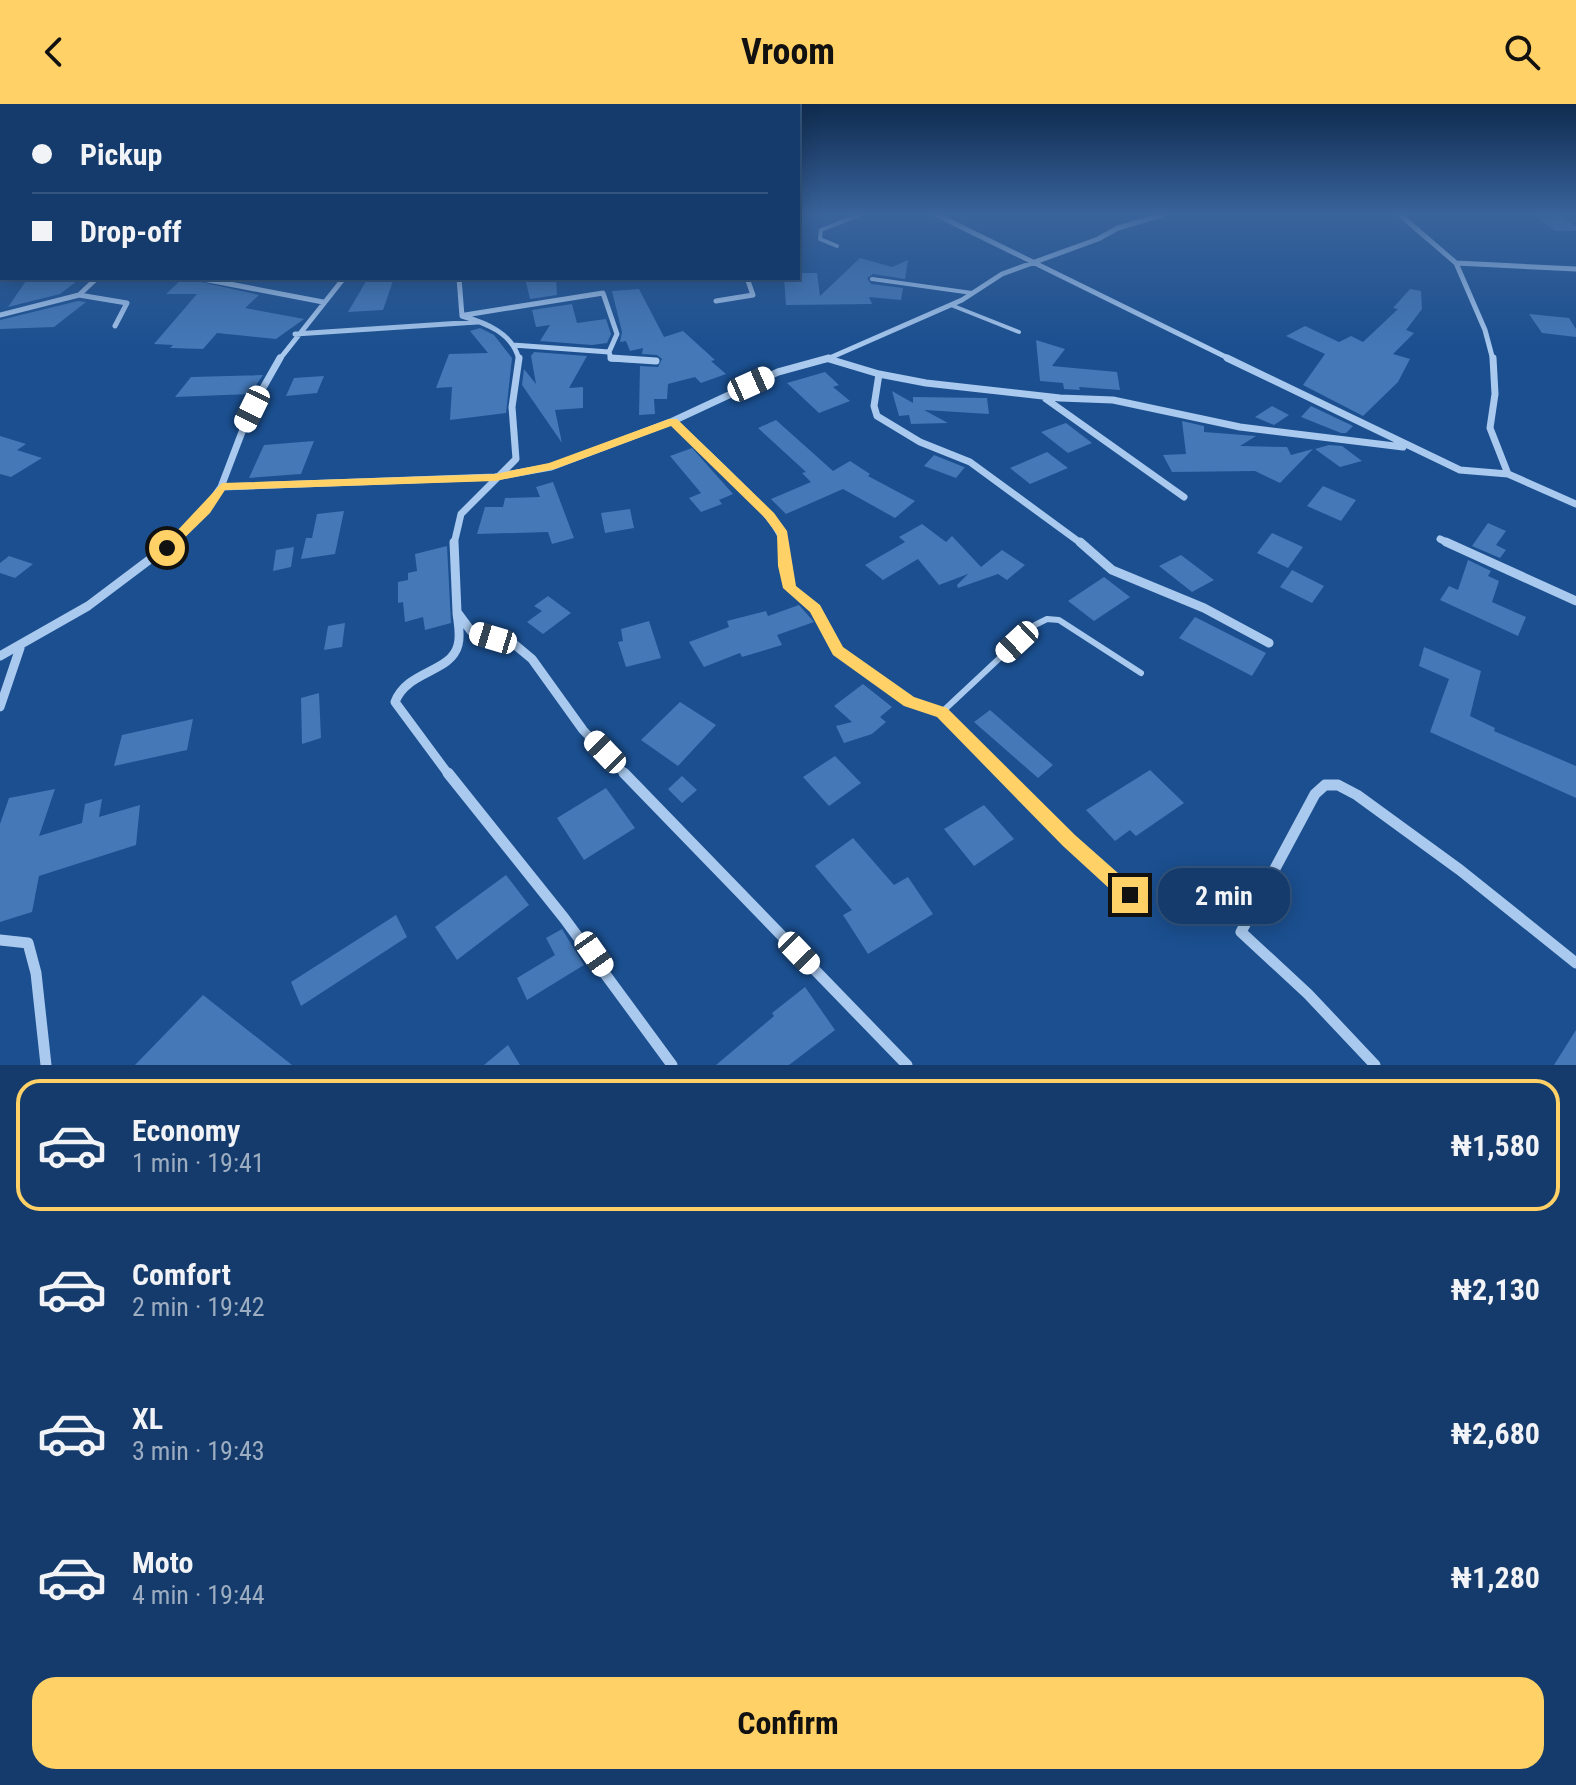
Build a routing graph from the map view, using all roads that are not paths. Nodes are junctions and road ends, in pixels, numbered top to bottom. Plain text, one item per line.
1 (1030, 259) edge
2 (1041, 259) edge
3 (1451, 259) edge
4 (1035, 261) junction
5 (1456, 263) junction
6 (1576, 269) edge
7 (872, 279) dead end
8 (95, 280) edge
9 (208, 280) edge
10 (342, 280) edge
11 (459, 280) edge
12 (748, 280) edge
13 (972, 293) junction
14 (79, 295) junction
15 (716, 301) dead end
16 (323, 302) junction
17 (951, 305) junction
18 (0, 315) edge
19 (462, 316) junction
20 (482, 322) junction
21 (115, 326) dead end
22 (1019, 332) dead end
23 (295, 334) junction
24 (513, 345) junction
25 (609, 352) junction
26 (828, 358) junction
27 (656, 361) dead end
28 (879, 374) junction
29 (1042, 396) junction
30 (673, 421) junction
31 (1407, 447) junction
32 (1508, 474) junction
33 (495, 477) junction
34 (222, 487) junction
35 (1184, 497) dead end
36 (1576, 504) edge
37 (1440, 539) dead end
38 (1576, 601) edge
39 (457, 612) junction
40 (1269, 643) dead end
41 (20, 648) junction
42 (0, 656) edge
43 (1141, 673) dead end
44 (0, 707) edge
45 (942, 712) junction
46 (1130, 895) dead end
47 (0, 940) edge
48 (1576, 963) edge
49 (46, 1065) edge
50 (672, 1065) edge
51 (907, 1065) edge
52 (1375, 1065) edge

1 - 4 street
2 - 4 street
3 - 5 street
4 - 13 street
4 - 31 street
5 - 6 street
5 - 32 street
7 - 13 lane
8 - 14 street
9 - 16 street
10 - 16 street
11 - 19 street
12 - 15 street
13 - 17 street
14 - 18 street
14 - 21 street
16 - 23 street
17 - 22 lane
17 - 26 street
19 - 20 street
19 - 25 street
20 - 23 street
20 - 24 street
23 - 34 street
24 - 25 street
24 - 33 street
25 - 27 street
26 - 28 street
26 - 30 street
28 - 29 street
28 - 40 street
29 - 31 street
29 - 35 street
30 - 33 street
30 - 45 street
31 - 32 street
32 - 36 street
33 - 34 street
33 - 39 street
34 - 41 street
37 - 38 street
39 - 50 street
39 - 51 street
41 - 42 street
41 - 44 street
43 - 45 lane
45 - 46 street
47 - 49 street
48 - 52 street

